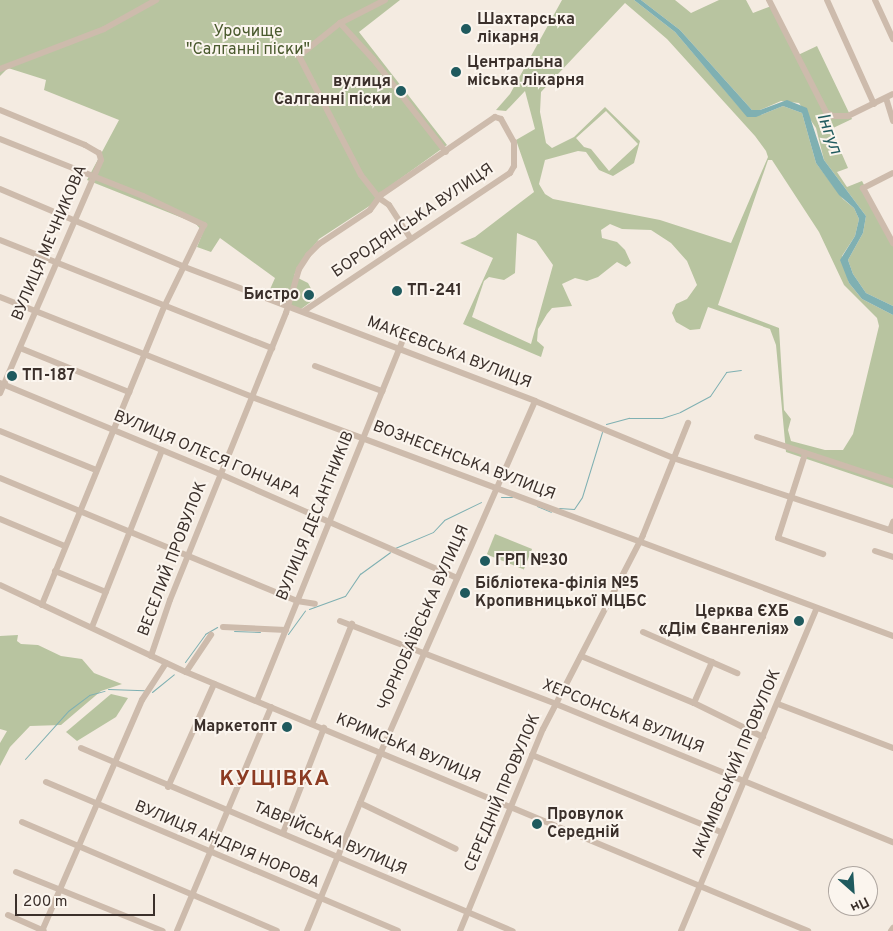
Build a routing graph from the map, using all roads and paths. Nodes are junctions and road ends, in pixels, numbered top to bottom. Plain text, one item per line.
1 (156, 0) edge
2 (386, 0) edge
3 (769, 0) edge
4 (827, 0) edge
5 (875, 0) edge
6 (340, 24) junction
7 (893, 38) edge
8 (0, 69) edge
9 (893, 94) edge
10 (886, 98) junction
11 (874, 104) junction
12 (0, 110) edge
13 (893, 121) edge
14 (509, 132) joint
15 (0, 139) edge
16 (446, 152) junction
17 (893, 172) edge
18 (92, 177) junction
19 (0, 189) edge
20 (379, 198) junction
21 (72, 222) junction
22 (411, 239) junction
23 (0, 240) edge
24 (893, 243) edge
25 (55, 264) junction
26 (182, 266) junction
27 (0, 297) edge
28 (286, 305) junction
29 (164, 307) junction
30 (36, 311) junction
31 (304, 311) junction
32 (401, 345) junction
33 (20, 348) junction
34 (272, 348) junction
35 (145, 354) junction
36 (315, 366) dead end
37 (2, 384) edge
38 (382, 391) junction
39 (128, 392) junction
40 (0, 393) edge
41 (252, 397) junction
42 (535, 401) junction
43 (688, 424) dead end
44 (113, 430) junction
45 (0, 431) edge
46 (363, 437) junction
47 (757, 437) dead end
48 (162, 450) junction
49 (805, 454) junction
50 (673, 458) junction
51 (96, 470) junction
52 (220, 474) junction
53 (0, 478) edge
54 (893, 482) edge
55 (496, 488) junction
56 (791, 497) junction
57 (79, 510) junction
58 (0, 519) edge
59 (328, 522) junction
60 (893, 522) edge
61 (132, 530) junction
62 (892, 531) edge
63 (638, 543) junction
64 (65, 546) junction
65 (875, 551) dead end
66 (188, 554) junction
67 (823, 554) dead end
68 (893, 557) edge
69 (55, 571) junction
70 (457, 578) junction
71 (0, 585) edge
72 (106, 592) junction
73 (297, 601) junction
74 (315, 604) dead end
75 (42, 605) junction
76 (817, 608) junction
77 (340, 621) dead end
78 (352, 624) junction
79 (92, 627) junction
80 (223, 627) dead end
81 (286, 630) junction
82 (643, 632) dead end
83 (211, 635) dead end
84 (893, 636) edge
85 (425, 653) junction
86 (151, 656) junction
87 (581, 656) junction
88 (712, 662) junction
89 (166, 663) junction
90 (186, 672) junction
91 (737, 673) dead end
92 (214, 684) junction
93 (257, 701) junction
94 (694, 703) junction
95 (556, 704) junction
96 (778, 704) junction
97 (271, 707) junction
98 (312, 724) junction
99 (324, 728) junction
100 (763, 737) junction
101 (81, 748) dead end
102 (893, 748) edge
103 (381, 752) junction
104 (532, 755) junction
105 (116, 763) junction
106 (743, 781) junction
107 (46, 782) dead end
108 (168, 787) junction
109 (360, 804) junction
110 (97, 805) junction
111 (512, 807) junction
112 (228, 811) junction
113 (22, 822) dead end
114 (721, 832) junction
115 (283, 834) junction
116 (893, 842) edge
117 (79, 848) junction
118 (456, 849) dead end
119 (210, 852) junction
120 (337, 858) junction
121 (16, 872) dead end
122 (700, 885) junction
123 (60, 890) junction
124 (193, 895) junction
125 (320, 899) junction
126 (468, 912) junction
127 (8, 915) dead end
128 (43, 931) edge
129 (163, 931) edge
130 (177, 931) edge
131 (277, 931) edge
132 (308, 931) edge
133 (398, 931) edge
134 (460, 931) edge
135 (513, 931) edge
136 (681, 931) edge
137 (808, 931) edge

1 - 8 street
2 - 6 street
3 - 11 street
4 - 11 street
5 - 7 street
6 - 16 street
6 - 20 street
9 - 10 street
10 - 11 street
10 - 13 street
12 - 18 street, ВУЛИЦЯ МЕЧНИКОВА
14 - 16 street, ВЕСЕЛИЙ ПРОВУЛОК
14 - 22 street, БОРОДЯНСЬКА ВУЛИЦЯ
15 - 18 street
16 - 20 street, ВЕСЕЛИЙ ПРОВУЛОК
17 - 24 street
18 - 21 street, ВУЛИЦЯ МЕЧНИКОВА
18 - 26 street
19 - 21 street, МАКЕЄВСЬКА ВУЛИЦЯ
20 - 22 street
20 - 28 street, ВЕСЕЛИЙ ПРОВУЛОК
21 - 25 street, ВУЛИЦЯ МЕЧНИКОВА
21 - 26 street, МАКЕЄВСЬКА ВУЛИЦЯ
22 - 31 street, БОРОДЯНСЬКА ВУЛИЦЯ
23 - 25 street
25 - 29 street
25 - 30 street, ВУЛИЦЯ МЕЧНИКОВА
26 - 28 street, МАКЕЄВСЬКА ВУЛИЦЯ
26 - 29 street
27 - 30 street, ВОЗНЕСЕНСЬКА ВУЛИЦЯ
28 - 31 street, МАКЕЄВСЬКА ВУЛИЦЯ
28 - 34 street, ВЕСЕЛИЙ ПРОВУЛОК
29 - 34 street
29 - 35 street
30 - 33 street, ВУЛИЦЯ МЕЧНИКОВА
30 - 35 street, ВОЗНЕСЕНСЬКА ВУЛИЦЯ
31 - 32 street, МАКЕЄВСЬКА ВУЛИЦЯ
32 - 38 street, ВУЛИЦЯ ДЕСАНТНИКІВ
32 - 42 street, МАКЕЄВСЬКА ВУЛИЦЯ
33 - 37 street, ВУЛИЦЯ МЕЧНИКОВА
33 - 39 street
34 - 41 street, ВЕСЕЛИЙ ПРОВУЛОК
35 - 39 street
35 - 41 street, ВОЗНЕСЕНСЬКА ВУЛИЦЯ
36 - 38 street
37 - 40 street, ВУЛИЦЯ МЕЧНИКОВА
37 - 44 street, ВУЛИЦЯ ОЛЕСЯ ГОНЧАРА
38 - 46 street, ВУЛИЦЯ ДЕСАНТНИКІВ
39 - 44 street
41 - 46 street, ВОЗНЕСЕНСЬКА ВУЛИЦЯ
41 - 52 street, ВЕСЕЛИЙ ПРОВУЛОК
42 - 50 street, МАКЕЄВСЬКА ВУЛИЦЯ
42 - 55 street, ЧОРНОБАЇВСЬКА ВУЛИЦЯ
43 - 50 street, СЕРЕДНІЙ ПРОВУЛОК
44 - 48 street, ВУЛИЦЯ ОЛЕСЯ ГОНЧАРА
44 - 51 street
45 - 51 street
46 - 55 street, ВОЗНЕСЕНСЬКА ВУЛИЦЯ
46 - 59 street, ВУЛИЦЯ ДЕСАНТНИКІВ
47 - 49 street
48 - 52 street, ВУЛИЦЯ ОЛЕСЯ ГОНЧАРА
48 - 61 street
49 - 54 street
49 - 56 street
50 - 56 street, МАКЕЄВСЬКА ВУЛИЦЯ
50 - 63 street, СЕРЕДНІЙ ПРОВУЛОК
51 - 57 street
52 - 59 street, ВУЛИЦЯ ОЛЕСЯ ГОНЧАРА
52 - 66 street, ВЕСЕЛИЙ ПРОВУЛОК
53 - 57 street
55 - 63 street, ВОЗНЕСЕНСЬКА ВУЛИЦЯ
55 - 70 street, ЧОРНОБАЇВСЬКА ВУЛИЦЯ
56 - 62 street, МАКЕЄВСЬКА ВУЛИЦЯ
56 - 67 street
57 - 61 street
57 - 64 street
58 - 64 street
59 - 70 street, ВУЛИЦЯ ОЛЕСЯ ГОНЧАРА
59 - 73 street, ВУЛИЦЯ ДЕСАНТНИКІВ
60 - 62 street
61 - 66 street
61 - 72 street
63 - 76 street, ВОЗНЕСЕНСЬКА ВУЛИЦЯ
63 - 87 street, СЕРЕДНІЙ ПРОВУЛОК
64 - 69 street
65 - 68 street
66 - 73 street
66 - 86 street, ВЕСЕЛИЙ ПРОВУЛОК
69 - 72 street
69 - 75 street
70 - 85 street, ЧОРНОБАЇВСЬКА ВУЛИЦЯ
71 - 75 street, КРИМСЬКА ВУЛИЦЯ
72 - 79 street
73 - 74 street
73 - 81 street, ВУЛИЦЯ ДЕСАНТНИКІВ
75 - 79 street, КРИМСЬКА ВУЛИЦЯ
76 - 84 street, ВОЗНЕСЕНСЬКА ВУЛИЦЯ
76 - 96 street, АКИМІВСЬКИЙ ПРОВУЛОК
77 - 78 street, ХЕРСОНСЬКА ВУЛИЦЯ
78 - 85 street, ХЕРСОНСЬКА ВУЛИЦЯ
78 - 98 street
79 - 86 street, КРИМСЬКА ВУЛИЦЯ
80 - 81 street
81 - 93 street, ВУЛИЦЯ ДЕСАНТНИКІВ
82 - 88 street
83 - 90 street
85 - 95 street, ХЕРСОНСЬКА ВУЛИЦЯ
85 - 103 street, ЧОРНОБАЇВСЬКА ВУЛИЦЯ
86 - 89 street, КРИМСЬКА ВУЛИЦЯ
87 - 94 street
87 - 95 street, СЕРЕДНІЙ ПРОВУЛОК
88 - 91 street
88 - 94 street
89 - 90 street, КРИМСЬКА ВУЛИЦЯ
89 - 105 street
90 - 92 street, КРИМСЬКА ВУЛИЦЯ
92 - 93 street, КРИМСЬКА ВУЛИЦЯ
92 - 108 street
93 - 97 street, КРИМСЬКА ВУЛИЦЯ
94 - 100 street
95 - 104 street, СЕРЕДНІЙ ПРОВУЛОК
95 - 106 street, ХЕРСОНСЬКА ВУЛИЦЯ
96 - 100 street, АКИМІВСЬКИЙ ПРОВУЛОК
96 - 102 street
97 - 98 street, КРИМСЬКА ВУЛИЦЯ
97 - 112 street
98 - 99 street, КРИМСЬКА ВУЛИЦЯ
99 - 103 street, КРИМСЬКА ВУЛИЦЯ
99 - 115 street
100 - 106 street, АКИМІВСЬКИЙ ПРОВУЛОК
101 - 105 street, ТАВРІЙСЬКА ВУЛИЦЯ
103 - 109 street, ЧОРНОБАЇВСЬКА ВУЛИЦЯ
103 - 111 street, КРИМСЬКА ВУЛИЦЯ
104 - 111 street, СЕРЕДНІЙ ПРОВУЛОК
104 - 114 street
105 - 108 street, ТАВРІЙСЬКА ВУЛИЦЯ
105 - 110 street
106 - 114 street, АКИМІВСЬКИЙ ПРОВУЛОК
106 - 116 street, ХЕРСОНСЬКА ВУЛИЦЯ
107 - 110 street, ВУЛИЦЯ АНДРІЯ НОРОВА
108 - 112 street, ТАВРІЙСЬКА ВУЛИЦЯ
109 - 118 street
109 - 120 street, ЧОРНОБАЇВСЬКА ВУЛИЦЯ
110 - 117 street
110 - 119 street, ВУЛИЦЯ АНДРІЯ НОРОВА
111 - 122 street, КРИМСЬКА ВУЛИЦЯ
111 - 126 street, СЕРЕДНІЙ ПРОВУЛОК
112 - 115 street, ТАВРІЙСЬКА ВУЛИЦЯ
112 - 119 street
113 - 117 street
114 - 122 street, АКИМІВСЬКИЙ ПРОВУЛОК
115 - 120 street, ТАВРІЙСЬКА ВУЛИЦЯ
117 - 123 street
117 - 124 street
119 - 124 street
119 - 125 street, ВУЛИЦЯ АНДРІЯ НОРОВА
120 - 125 street, ЧОРНОБАЇВСЬКА ВУЛИЦЯ
120 - 126 street, ТАВРІЙСЬКА ВУЛИЦЯ
121 - 123 street
122 - 136 street, АКИМІВСЬКИЙ ПРОВУЛОК
122 - 137 street, КРИМСЬКА ВУЛИЦЯ
123 - 128 street
123 - 129 street
124 - 130 street
124 - 131 street
125 - 132 street, ЧОРНОБАЇВСЬКА ВУЛИЦЯ
125 - 133 street, ВУЛИЦЯ АНДРІЯ НОРОВА
126 - 134 street, СЕРЕДНІЙ ПРОВУЛОК
126 - 135 street, ТАВРІЙСЬКА ВУЛИЦЯ
127 - 128 street

